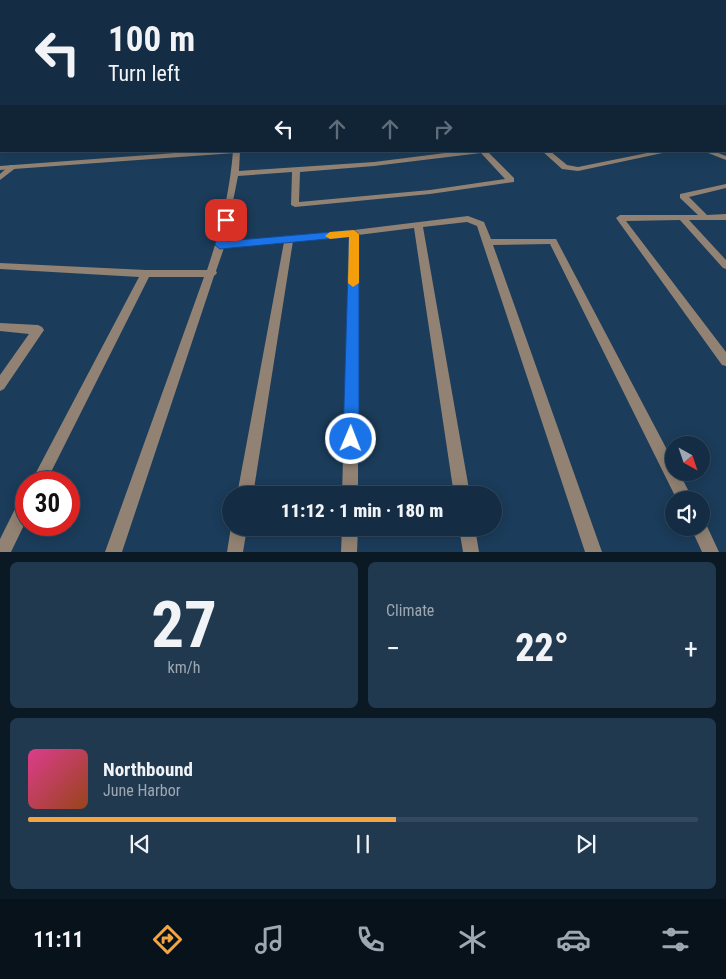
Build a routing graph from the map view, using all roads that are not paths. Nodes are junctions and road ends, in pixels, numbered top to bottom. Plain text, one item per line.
1 (212, 152) edge
2 (236, 152) edge
3 (472, 152) edge
4 (483, 152) edge
5 (546, 152) edge
6 (665, 152) edge
7 (709, 152) edge
8 (189, 153) edge
9 (726, 158) edge
10 (13, 167) junction
11 (0, 168) edge
12 (296, 170) junction
13 (235, 174) junction
14 (0, 178) edge
15 (726, 186) edge
16 (705, 217) junction
17 (726, 217) edge
18 (682, 218) junction
19 (418, 225) junction
20 (354, 234) junction
21 (289, 239) junction
22 (487, 242) junction
23 (220, 245) junction
24 (0, 266) edge
25 (726, 266) edge
26 (212, 273) junction
27 (146, 274) junction
28 (0, 327) edge
29 (726, 361) edge
30 (0, 384) edge
31 (44, 471) edge
32 (247, 486) edge
33 (350, 486) edge
34 (461, 486) edge
35 (680, 491) edge
36 (15, 527) edge
37 (238, 536) edge
38 (350, 536) edge
39 (468, 536) edge
40 (703, 536) edge
41 (2, 552) edge
42 (113, 552) edge
43 (235, 552) edge
44 (349, 552) edge
45 (471, 552) edge
46 (594, 552) edge
47 (711, 552) edge

1 - 8 street
2 - 13 street
3 - 12 street
4 - 12 street
5 - 6 street
7 - 9 street
8 - 10 street
10 - 11 street
10 - 14 street
12 - 13 street
13 - 23 street
15 - 16 street
16 - 17 street
16 - 18 street
18 - 25 street
18 - 29 street
19 - 20 street
19 - 22 street
19 - 34 street
20 - 21 street
20 - 33 street
21 - 23 street
21 - 32 street
22 - 35 street
22 - 46 street
23 - 26 street
24 - 27 street
26 - 27 street
26 - 42 street
27 - 31 street
28 - 30 street
36 - 41 street
37 - 43 street
38 - 44 street
39 - 45 street
40 - 47 street

